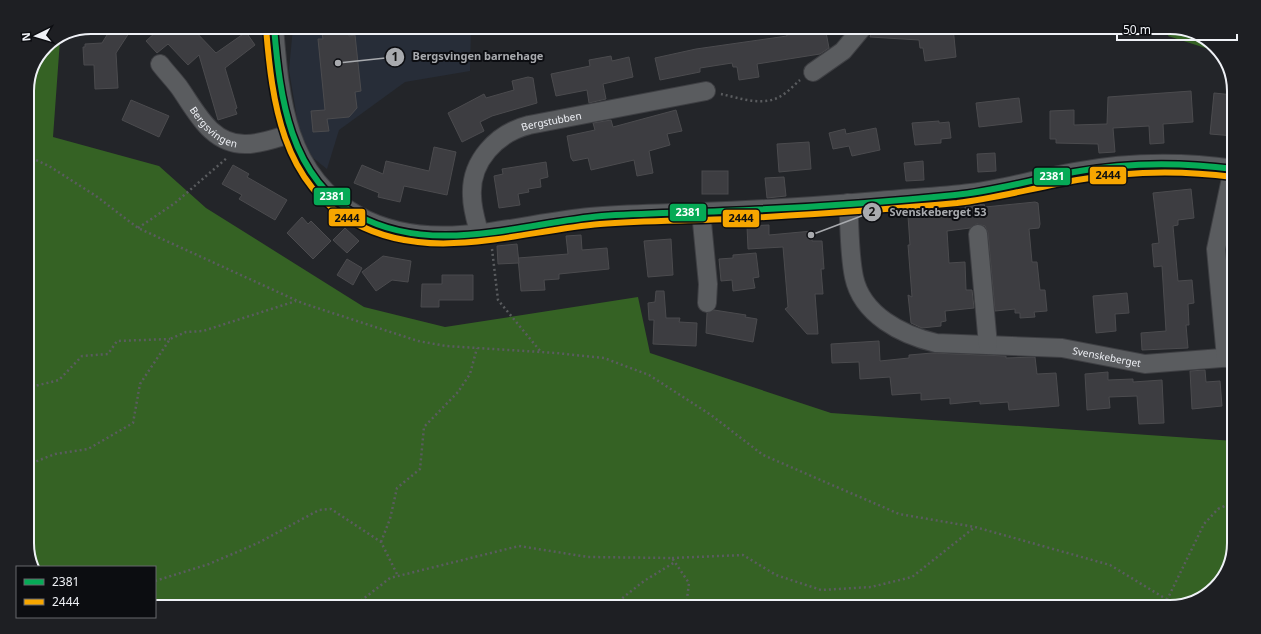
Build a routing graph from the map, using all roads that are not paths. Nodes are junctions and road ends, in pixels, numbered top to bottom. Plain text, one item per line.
1 (275, 34) edge
2 (859, 34) edge
3 (160, 64) dead end
4 (813, 72) road end
5 (706, 92) road end
6 (290, 134) junction
7 (1227, 168) edge
8 (1227, 200) edge
9 (848, 203) junction
10 (701, 212) junction
11 (479, 232) junction
12 (978, 234) dead end
13 (707, 303) dead end
14 (1227, 334) edge
15 (988, 345) junction
16 (1227, 357) edge

1 - 6 street
2 - 4 street
3 - 6 street, Bergsvingen
5 - 11 street, Bergstubben
6 - 11 street
7 - 9 street
8 - 14 street, Svenskeberget
9 - 10 street
9 - 15 street, Svenskeberget
10 - 11 street
10 - 13 street
12 - 15 street
15 - 16 street, Svenskeberget

